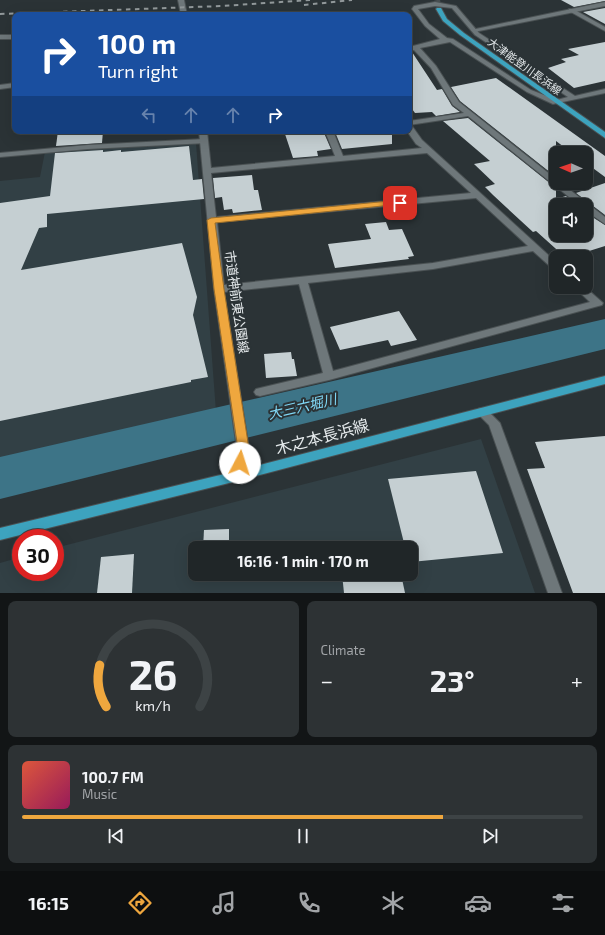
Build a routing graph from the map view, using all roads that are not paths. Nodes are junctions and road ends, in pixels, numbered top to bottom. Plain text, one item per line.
1 (181, 0) edge
2 (605, 4) edge
3 (439, 9) tunnel mouth
4 (570, 10) junction
5 (183, 12) edge
6 (605, 29) edge
7 (474, 30) junction
8 (12, 37) edge
9 (0, 38) edge
10 (446, 40) junction
11 (412, 48) edge
12 (12, 85) edge
13 (0, 86) edge
14 (605, 91) edge
15 (574, 98) junction
16 (556, 102) junction
17 (469, 114) junction
18 (412, 124) edge
19 (412, 132) edge
20 (203, 134) edge
21 (330, 134) edge
22 (605, 136) edge
23 (204, 141) junction
24 (429, 150) junction
25 (0, 155) edge
26 (340, 158) junction
27 (207, 171) junction
28 (549, 177) edge
29 (565, 190) edge
30 (478, 195) junction
31 (575, 198) edge
32 (593, 212) edge
33 (211, 220) junction
34 (605, 221) edge
35 (534, 248) junction
36 (549, 261) edge
37 (302, 282) junction
38 (219, 289) junction
39 (587, 294) edge
40 (328, 376) junction
41 (605, 380) edge
42 (260, 392) dead end
43 (482, 412) junction
44 (238, 476) junction
45 (0, 534) edge
46 (555, 593) edge

1 - 5 street
2 - 4 street
3 - 16 main road, 大津能登川長浜線
4 - 6 street
4 - 7 street
7 - 10 street
7 - 15 street
8 - 9 street
10 - 11 street
10 - 16 street
11 - 17 street
12 - 13 street
14 - 15 street
15 - 16 street
16 - 22 main road, 大津能登川長浜線
17 - 18 street
17 - 28 street
19 - 24 street
20 - 23 street, 市道神前東公園線
21 - 26 street
23 - 25 street
23 - 27 street, 市道神前東公園線
24 - 26 street
24 - 30 street
26 - 27 street
27 - 33 street, 市道神前東公園線
29 - 31 street
30 - 33 street
30 - 35 street
32 - 34 street
33 - 38 street, 市道神前東公園線
35 - 36 street
35 - 37 street
37 - 38 street
37 - 40 street
38 - 44 street, 市道神前東公園線
39 - 40 street
40 - 42 street
41 - 43 main road, 木之本長浜線
43 - 44 main road, 木之本長浜線
43 - 46 street
44 - 45 main road, 木之本長浜線

